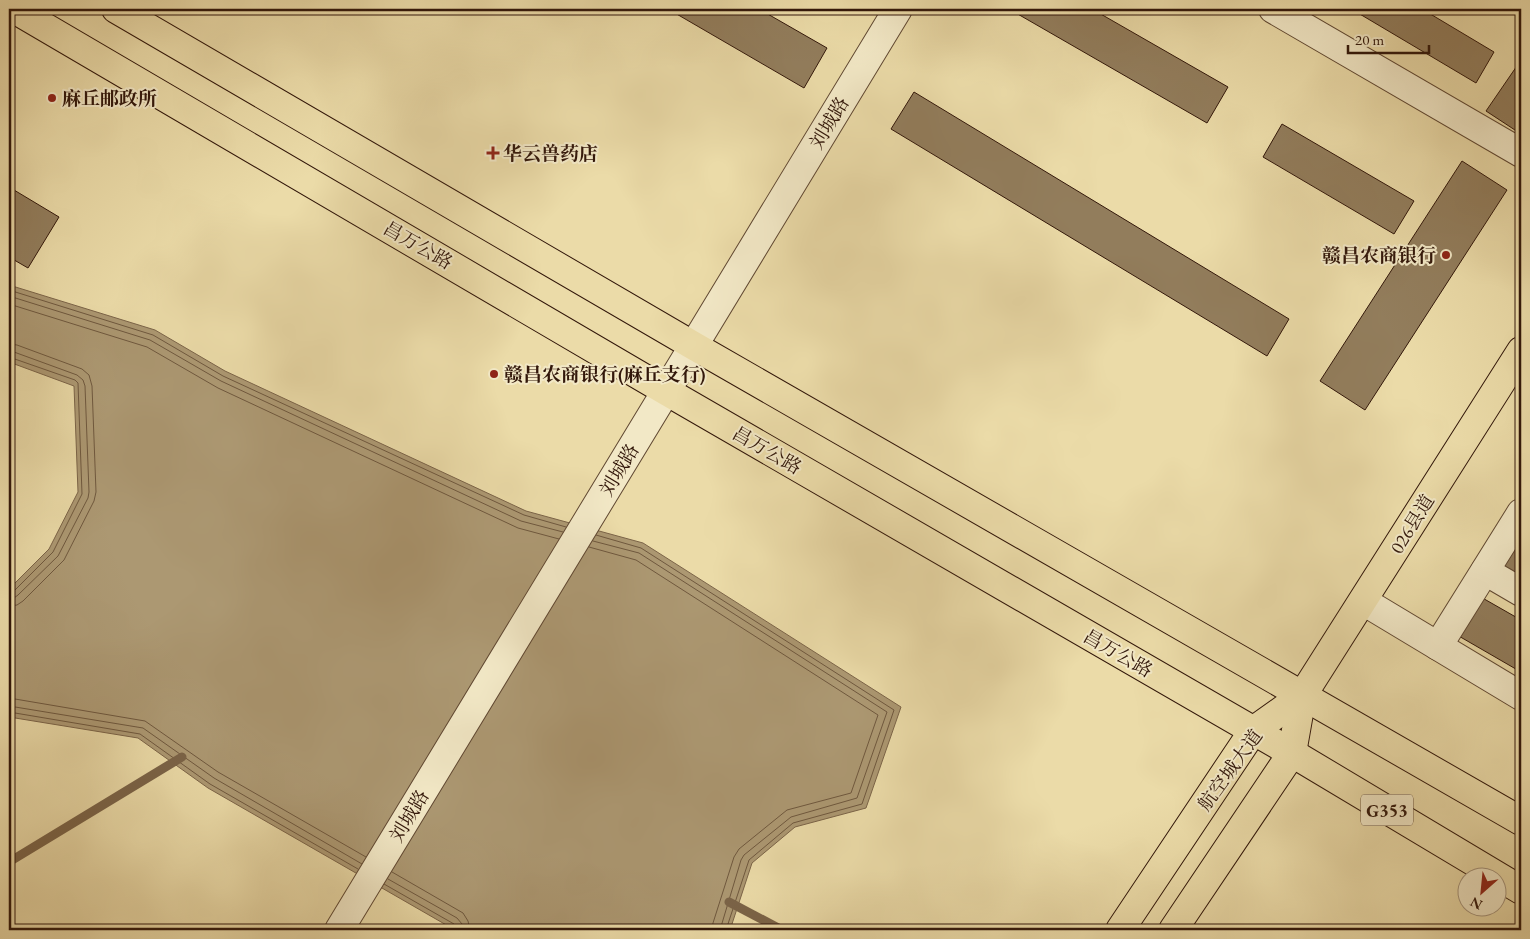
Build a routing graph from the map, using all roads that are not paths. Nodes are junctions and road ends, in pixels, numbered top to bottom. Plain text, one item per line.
1 (14, 9) edge
2 (116, 9) edge
3 (898, 9) edge
4 (1273, 9) edge
5 (1521, 153) edge
6 (694, 346) junction
7 (1521, 351) edge
8 (666, 391) junction
9 (1521, 513) edge
10 (1485, 571) junction
11 (1521, 592) edge
12 (1363, 601) junction
13 (1438, 646) junction
14 (1302, 696) junction
15 (1521, 696) edge
16 (1253, 731) junction
17 (1292, 753) junction
18 (1521, 821) edge
19 (1521, 890) edge
20 (340, 930) edge
21 (1120, 930) edge
22 (1173, 930) edge

1 - 8 main road, 昌万公路 / G353
2 - 6 main road
3 - 6 street, 刘城路
4 - 5 street
6 - 8 street, 刘城路
6 - 14 main road
7 - 12 main road, 026县道
8 - 16 main road, 昌万公路 / G353
8 - 20 street, 刘城路
9 - 10 street
10 - 11 street
10 - 13 street
12 - 13 street
12 - 14 main road, 026县道
13 - 15 street
14 - 16 main road, 航空城大道
14 - 17 main road, 航空城大道
14 - 18 main road
16 - 17 main road, 昌万公路 / G353
16 - 21 main road, 航空城大道
17 - 19 main road, 昌万公路 / G353
17 - 22 main road, 航空城大道

